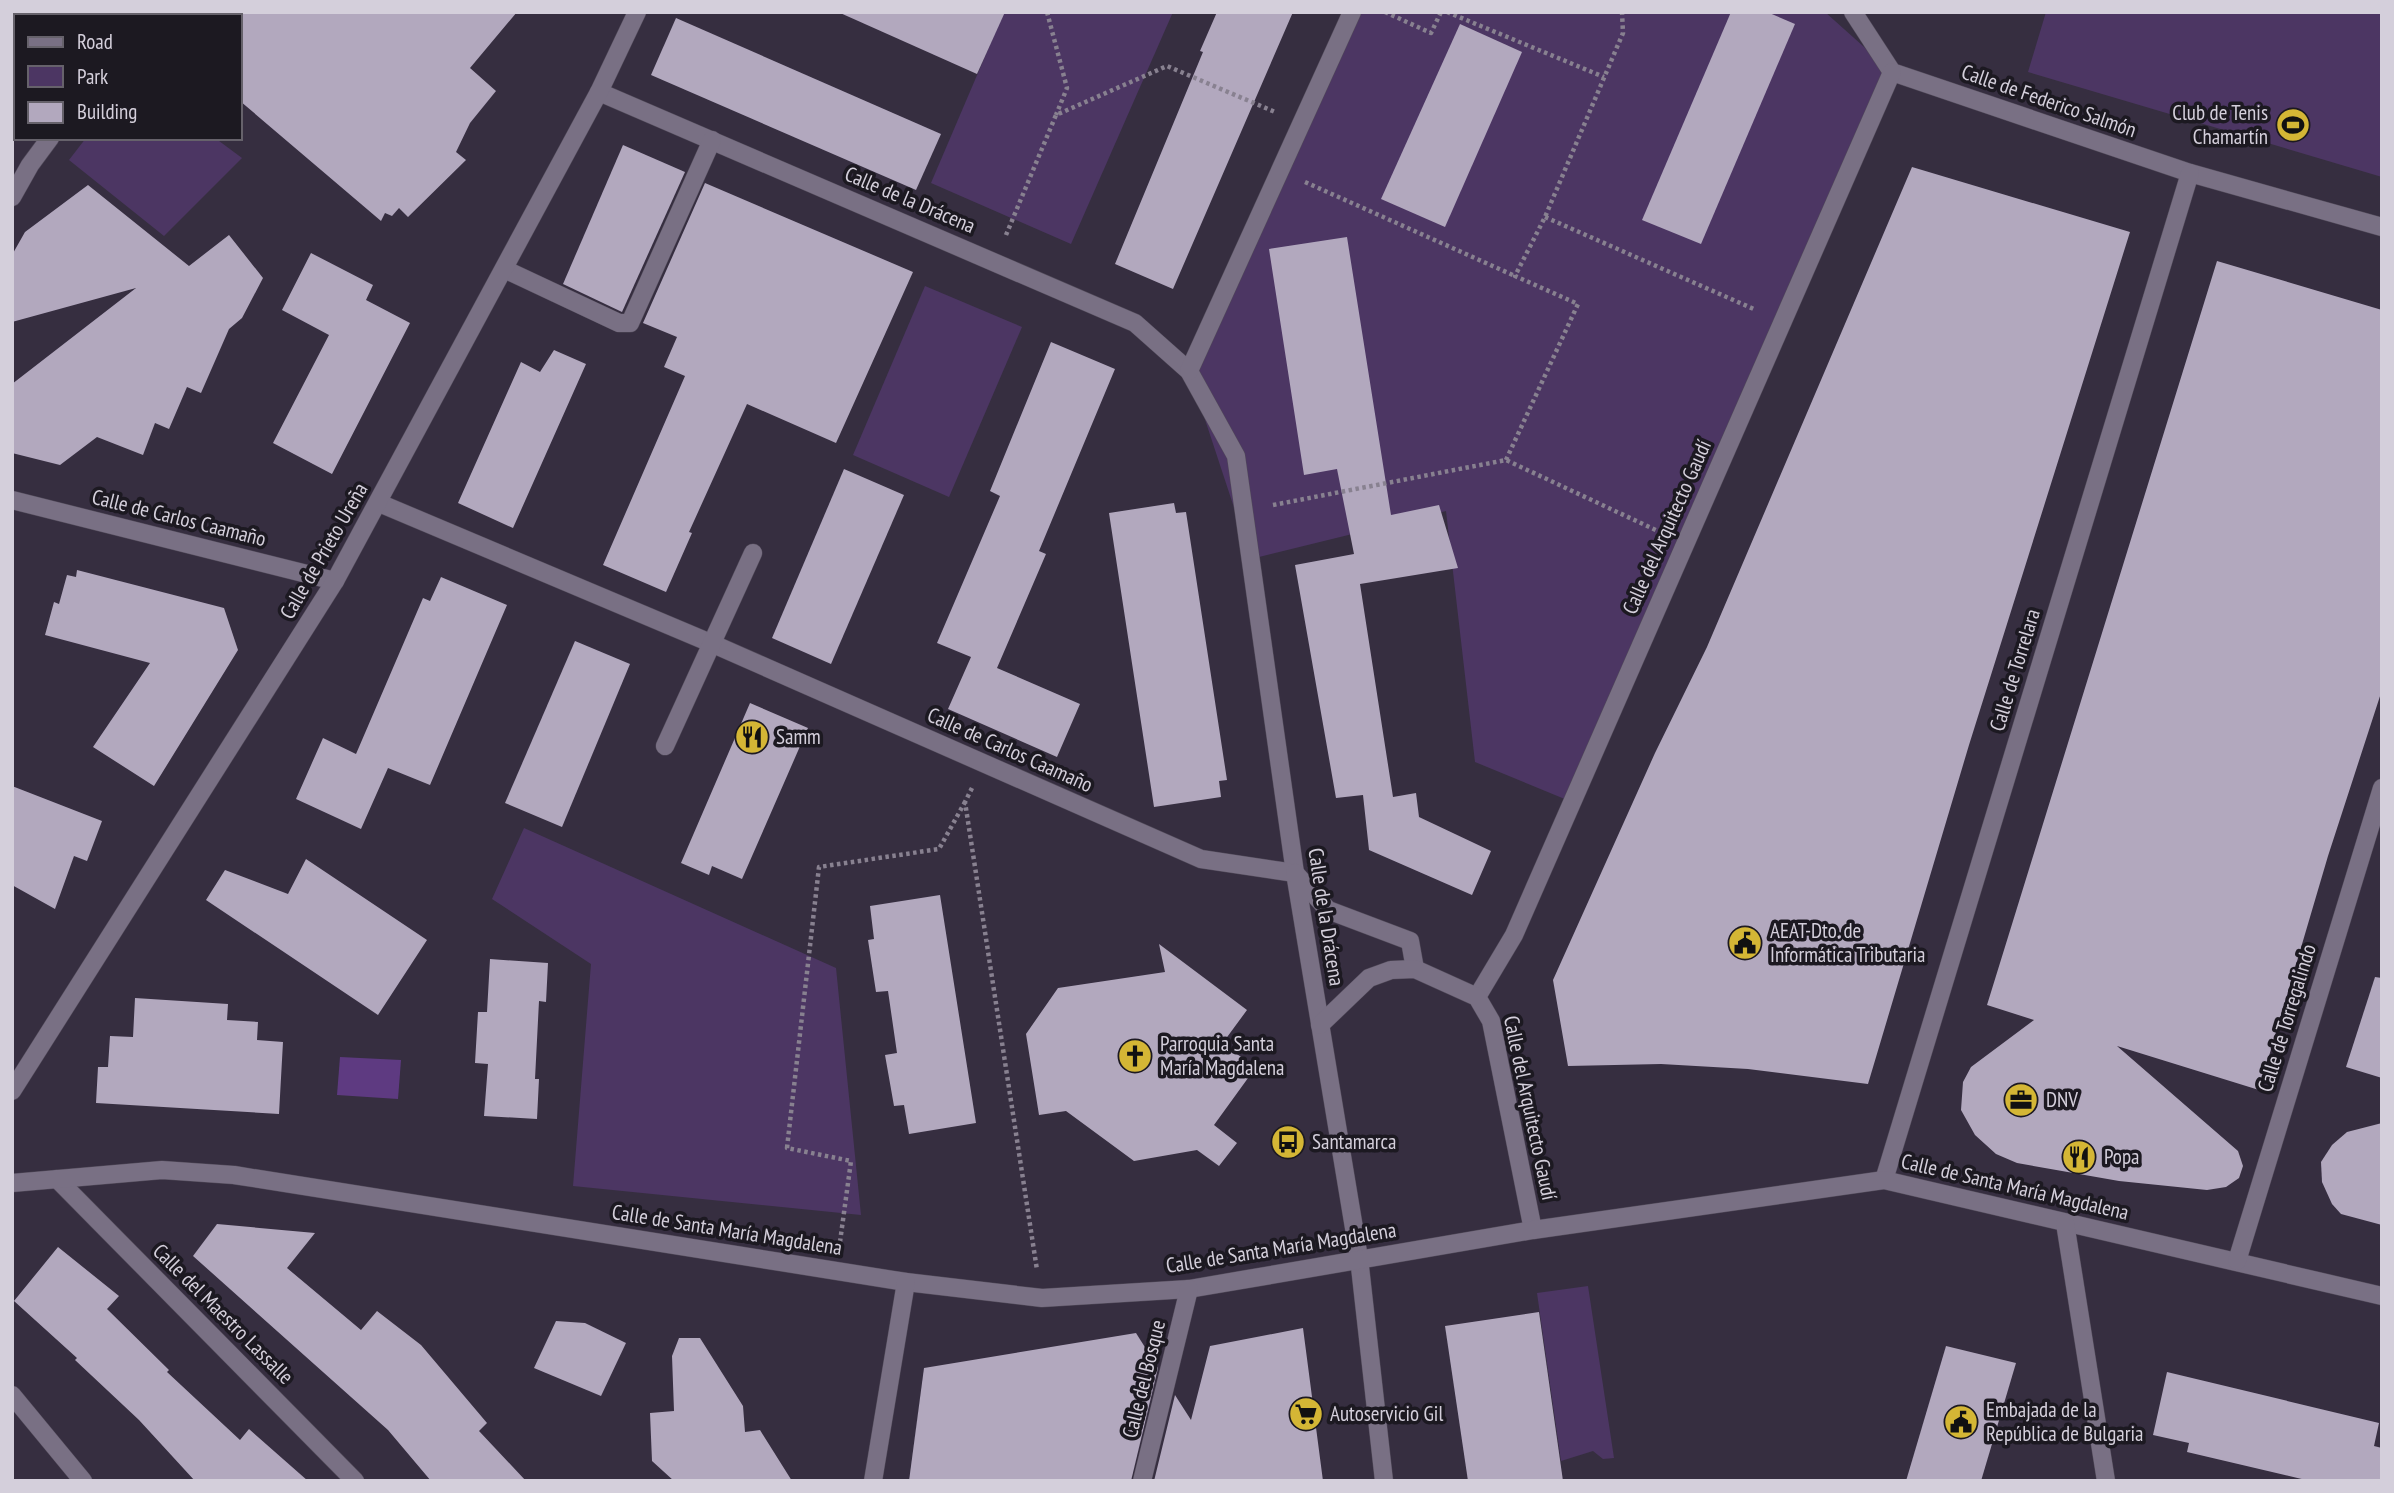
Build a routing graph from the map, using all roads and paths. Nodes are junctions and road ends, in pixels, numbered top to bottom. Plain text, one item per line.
1 (638, 12) edge
2 (1047, 12) edge
3 (1352, 12) edge
4 (1385, 12) edge
5 (1441, 12) edge
6 (1447, 12) edge
7 (1622, 12) edge
8 (1853, 12) edge
9 (1892, 72) junction
10 (1604, 77) junction
11 (599, 92) junction
12 (1056, 115) junction
13 (1302, 123) junction
14 (49, 140) edge
15 (712, 140) junction
16 (1280, 170) junction
17 (2190, 173) junction
18 (12, 197) edge
19 (1545, 218) junction
20 (2382, 227) edge
21 (995, 262) junction
22 (504, 269) junction
23 (1516, 276) junction
24 (1783, 322) junction
25 (1189, 371) junction
26 (1506, 460) junction
27 (12, 500) edge
28 (379, 503) junction
29 (1244, 510) junction
30 (1685, 543) junction
31 (754, 552) dead end
32 (335, 581) junction
33 (713, 644) junction
34 (665, 746) dead end
35 (985, 764) junction
36 (2382, 788) edge
37 (965, 802) junction
38 (1295, 873) junction
39 (1415, 969) junction
40 (1477, 997) junction
41 (1320, 1025) junction
42 (12, 1091) edge
43 (57, 1179) junction
44 (1884, 1180) junction
45 (12, 1183) edge
46 (2065, 1223) junction
47 (1533, 1230) junction
48 (1359, 1258) junction
49 (2237, 1261) junction
50 (836, 1270) junction
51 (906, 1282) junction
52 (1189, 1289) junction
53 (2382, 1296) edge
54 (1042, 1298) junction
55 (12, 1395) edge
56 (83, 1481) edge
57 (355, 1481) edge
58 (873, 1481) edge
59 (1142, 1481) edge
60 (1384, 1481) edge
61 (2106, 1481) edge

1 - 11 street, Calle de Prieto Ureña
2 - 12 path
3 - 13 street
4 - 5 path
6 - 10 path
7 - 10 path
8 - 9 street
9 - 17 street, Calle de Federico Salmón
9 - 24 street, Calle del Arquitecto Gaudí
10 - 19 path
11 - 15 street, Calle de la Drácena
11 - 22 street, Calle de Prieto Ureña
12 - 13 path
12 - 21 path
13 - 16 street
14 - 18 street
15 - 21 street, Calle de la Drácena
15 - 22 street
16 - 23 path
16 - 25 street
17 - 20 street, Calle de Federico Salmón
17 - 44 street, Calle de Torrelara
19 - 23 path
19 - 24 path
21 - 25 street, Calle de la Drácena
22 - 28 street, Calle de Prieto Ureña
23 - 26 path
24 - 30 street, Calle del Arquitecto Gaudí
25 - 29 street, Calle de la Drácena
26 - 29 path
26 - 30 path
27 - 32 street, Calle de Carlos Caamaño
28 - 32 street, Calle de Prieto Ureña
28 - 33 street, Calle de Carlos Caamaño
29 - 38 street, Calle de la Drácena
30 - 40 street, Calle del Arquitecto Gaudí
31 - 33 street
32 - 42 street, Calle de Prieto Ureña
33 - 34 street
33 - 35 street, Calle de Carlos Caamaño
35 - 37 path
35 - 38 street, Calle de Carlos Caamaño
36 - 49 street, Calle de Torregalindo
37 - 50 path
37 - 54 path
38 - 39 street
38 - 41 street, Calle de la Drácena
39 - 40 street, Calle del Arquitecto Gaudí
39 - 41 street
40 - 47 street, Calle del Arquitecto Gaudí
41 - 48 street, Calle de la Drácena
43 - 45 street, Calle de Santa María Magdalena
43 - 50 street, Calle de Santa María Magdalena
43 - 57 street, Calle del Maestro Lassalle
44 - 46 street, Calle de Santa María Magdalena
44 - 47 street, Calle de Santa María Magdalena
46 - 49 street, Calle de Santa María Magdalena
46 - 61 street
47 - 48 street, Calle de Santa María Magdalena
48 - 52 street, Calle de Santa María Magdalena
48 - 60 street, Calle de la Drácena
49 - 53 street, Calle de Santa María Magdalena
50 - 51 street, Calle de Santa María Magdalena
51 - 54 street, Calle de Santa María Magdalena
51 - 58 street
52 - 54 street, Calle de Santa María Magdalena
52 - 59 street, Calle del Bosque
55 - 56 street

